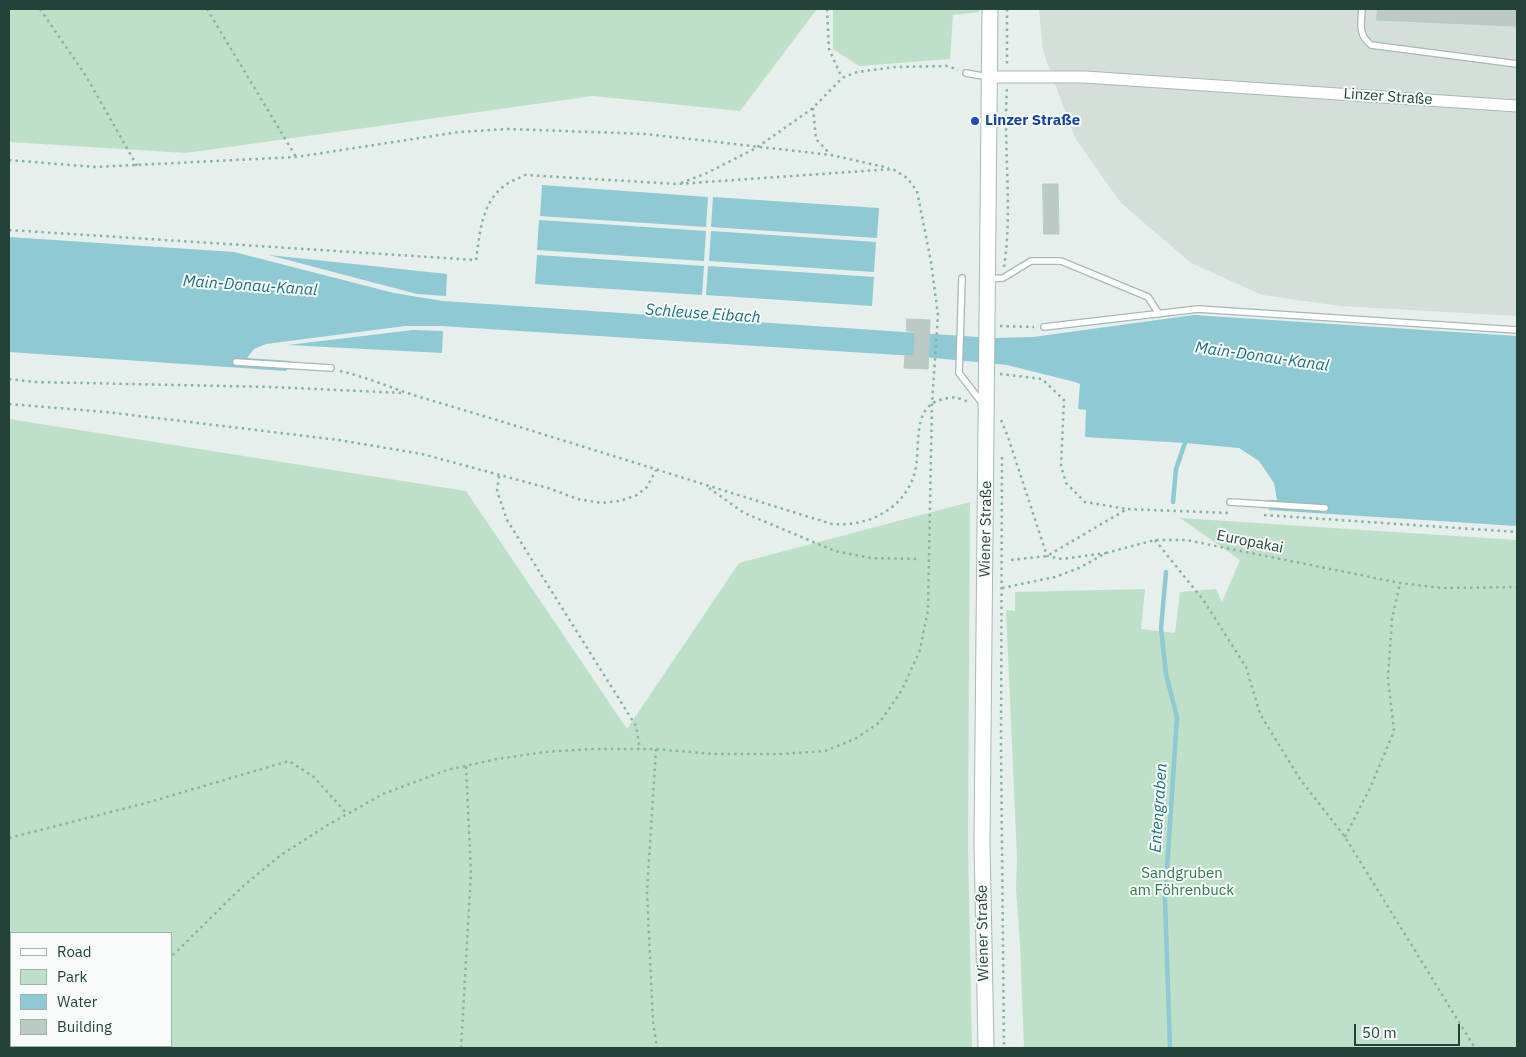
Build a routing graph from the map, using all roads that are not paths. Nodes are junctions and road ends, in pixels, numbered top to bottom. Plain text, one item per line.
1 (990, 9) edge
2 (1362, 9) edge
3 (1517, 64) edge
4 (966, 73) road end
5 (989, 77) junction
6 (1517, 106) edge
7 (962, 278) dead end
8 (995, 278) junction
9 (1159, 314) junction
10 (1044, 327) road end
11 (1517, 330) edge
12 (236, 362) dead end
13 (331, 368) road end
14 (987, 409) junction
15 (1230, 502) dead end
16 (1325, 508) dead end
17 (986, 1048) edge

1 - 5 main road, Wiener Straße
2 - 3 lane
4 - 5 lane
5 - 6 street, Linzer Straße
5 - 8 main road, Wiener Straße
7 - 14 lane
8 - 9 lane
8 - 14 main road, Wiener Straße
9 - 10 lane
9 - 11 lane
12 - 13 lane
14 - 17 main road, Wiener Straße
15 - 16 lane

